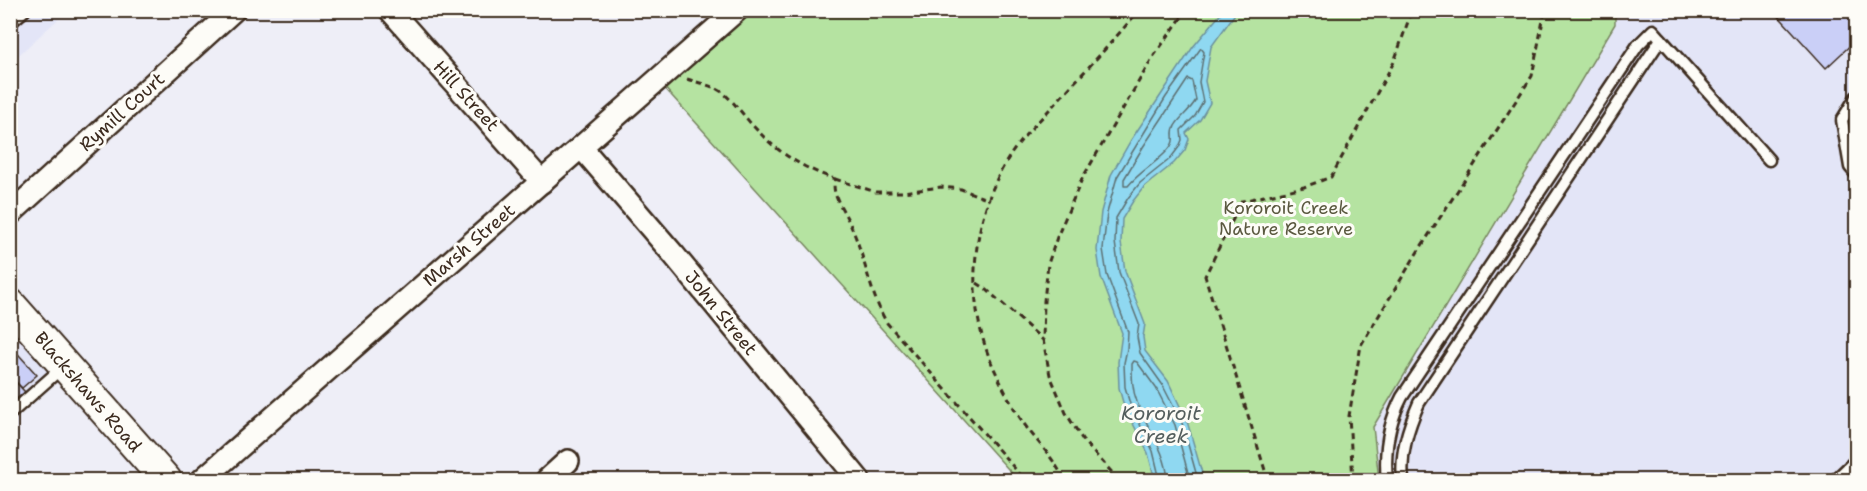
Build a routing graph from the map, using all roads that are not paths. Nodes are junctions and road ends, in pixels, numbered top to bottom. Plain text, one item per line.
1 (25, 10) edge
2 (234, 10) edge
3 (390, 10) edge
4 (737, 10) edge
5 (10, 23) edge
6 (1661, 39) junction
7 (1857, 97) edge
8 (581, 147) junction
9 (1769, 160) dead end
10 (1857, 174) edge
11 (542, 182) junction
12 (10, 214) edge
13 (1513, 230) junction
14 (1528, 239) junction
15 (10, 304) edge
16 (1449, 326) junction
17 (1463, 336) junction
18 (65, 366) junction
19 (10, 414) edge
20 (1386, 456) junction
21 (1402, 456) junction
22 (1857, 460) edge
23 (568, 461) dead end
24 (166, 480) edge
25 (202, 480) edge
26 (546, 480) edge
27 (859, 480) edge
28 (1387, 480) edge
29 (1402, 480) edge
30 (1835, 480) edge

1 - 5 lane
2 - 12 street, Rymill Court
3 - 11 street, Hill Street
4 - 8 street, Marsh Street
6 - 9 lane
6 - 13 lane
6 - 14 lane
7 - 10 lane
8 - 11 street, Marsh Street
8 - 27 street, John Street
11 - 25 street, Marsh Street
13 - 14 lane
13 - 16 lane
14 - 17 lane
15 - 18 main road, Blackshaws Road
16 - 17 lane
16 - 20 lane
17 - 21 lane
18 - 19 lane
18 - 24 main road, Blackshaws Road
20 - 21 lane
20 - 28 lane
21 - 29 lane
22 - 30 lane
23 - 26 street

